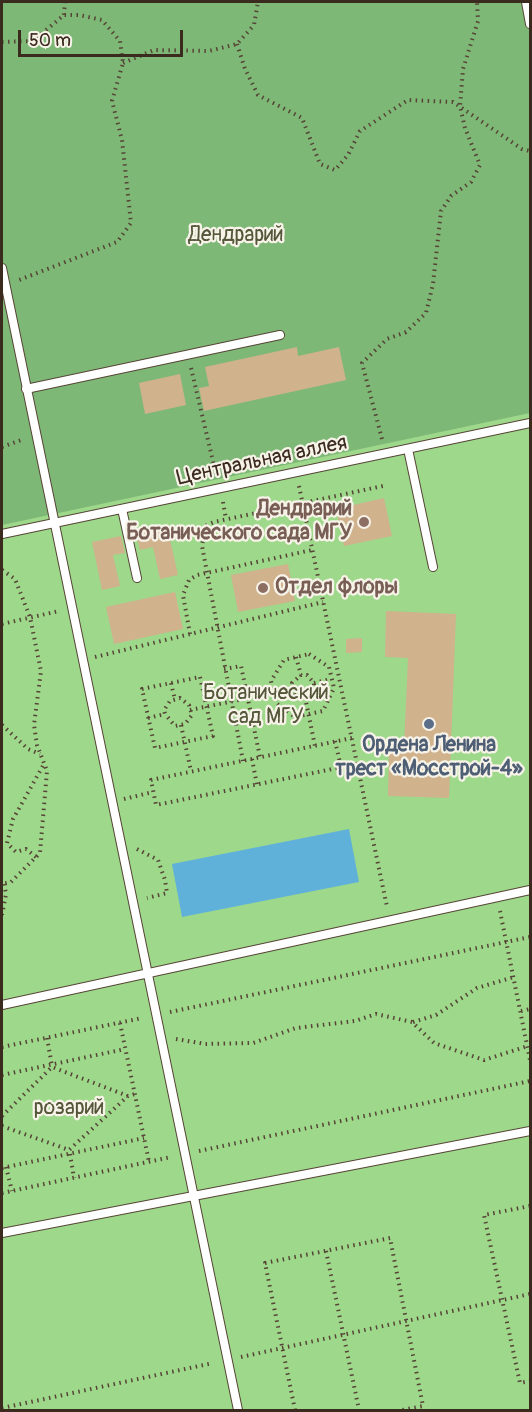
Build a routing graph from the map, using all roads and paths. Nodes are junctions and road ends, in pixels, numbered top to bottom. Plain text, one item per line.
1 (65, 2) edge
2 (258, 2) edge
3 (477, 2) edge
4 (526, 2) edge
5 (64, 15) junction
6 (531, 24) edge
7 (2, 42) edge
8 (237, 44) junction
9 (123, 63) junction
10 (460, 106) junction
11 (531, 151) edge
12 (2, 268) edge
13 (5, 285) junction
14 (280, 335) dead end
15 (188, 355) junction
16 (26, 389) junction
17 (531, 423) edge
18 (36, 436) junction
19 (2, 447) edge
20 (408, 450) junction
21 (387, 454) junction
22 (296, 472) junction
23 (383, 486) dead end
24 (220, 489) junction
25 (303, 503) junction
26 (122, 509) junction
27 (226, 519) junction
28 (54, 523) junction
29 (2, 534) edge
30 (312, 550) junction
31 (433, 567) dead end
32 (2, 570) edge
33 (206, 573) junction
34 (137, 578) dead end
35 (323, 602) junction
36 (72, 608) junction
37 (30, 617) junction
38 (2, 624) edge
39 (216, 628) junction
40 (190, 634) junction
41 (296, 657) junction
42 (82, 660) junction
43 (224, 669) junction
44 (301, 675) junction
45 (331, 679) junction
46 (171, 683) junction
47 (314, 683) junction
48 (292, 688) junction
49 (274, 692) junction
50 (305, 697) junction
51 (248, 698) junction
52 (175, 700) junction
53 (231, 701) junction
54 (207, 707) junction
55 (190, 710) junction
56 (165, 714) junction
57 (309, 714) junction
58 (148, 718) junction
59 (2, 725) edge
60 (181, 725) junction
61 (352, 738) junction
62 (334, 741) junction
63 (184, 742) junction
64 (315, 746) junction
65 (41, 755) junction
66 (260, 757) junction
67 (252, 759) junction
68 (243, 761) junction
69 (44, 764) junction
70 (357, 764) junction
71 (341, 767) junction
72 (191, 772) junction
73 (257, 785) junction
74 (153, 792) junction
75 (112, 801) junction
76 (36, 857) junction
77 (158, 860) dead end
78 (3, 883) edge
79 (531, 890) edge
80 (497, 898) junction
81 (133, 902) junction
82 (2, 915) edge
83 (390, 920) junction
84 (531, 937) edge
85 (507, 942) junction
86 (147, 971) junction
87 (514, 977) junction
88 (2, 1005) edge
89 (531, 1009) edge
90 (521, 1011) junction
91 (156, 1015) junction
92 (412, 1022) junction
93 (120, 1023) junction
94 (160, 1036) junction
95 (47, 1038) junction
96 (528, 1046) junction
97 (2, 1047) edge
98 (125, 1048) junction
99 (531, 1060) edge
100 (52, 1065) junction
101 (2, 1075) edge
102 (531, 1081) edge
103 (135, 1094) junction
104 (129, 1096) junction
105 (2, 1116) edge
106 (2, 1126) edge
107 (531, 1131) edge
108 (144, 1138) junction
109 (69, 1152) junction
110 (185, 1154) junction
111 (149, 1162) junction
112 (4, 1168) edge
113 (74, 1178) junction
114 (12, 1191) junction
115 (2, 1193) edge
116 (193, 1195) junction
117 (531, 1206) edge
118 (2, 1233) edge
119 (326, 1251) junction
120 (531, 1294) edge
121 (502, 1300) junction
122 (406, 1322) junction
123 (344, 1335) junction
124 (282, 1348) junction
125 (227, 1359) junction
126 (531, 1381) edge
127 (2, 1408) edge
128 (238, 1410) edge
129 (295, 1410) edge
130 (359, 1410) edge
131 (402, 1410) edge

1 - 5 path
2 - 8 path
3 - 10 path
4 - 6 lane
5 - 7 path
5 - 9 path
8 - 9 path
8 - 10 path
9 - 13 path
10 - 11 path
10 - 21 path
12 - 13 lane
13 - 16 lane
14 - 15 lane
15 - 16 lane
15 - 24 path
16 - 18 lane
17 - 20 lane, Центральная аллея
18 - 19 path
18 - 28 lane
20 - 21 lane, Центральная аллея
20 - 31 lane
21 - 22 lane, Центральная аллея
22 - 24 lane, Центральная аллея
22 - 25 path
23 - 25 path
24 - 26 lane, Центральная аллея
24 - 27 path
25 - 27 path
25 - 30 path
26 - 28 lane, Центральная аллея
26 - 34 lane
27 - 33 path
28 - 29 lane, Центральная аллея
28 - 36 lane
30 - 33 path
30 - 35 path
32 - 37 path
33 - 39 path
33 - 40 path
35 - 39 path
35 - 61 path
36 - 37 path
36 - 42 lane
37 - 38 path
37 - 65 path
39 - 40 path
39 - 43 path
40 - 42 path
41 - 44 path
41 - 45 path
41 - 49 path
42 - 75 lane
43 - 51 path
43 - 53 path
44 - 47 path
44 - 48 path
45 - 47 path
45 - 57 path
46 - 52 path
46 - 54 path
46 - 58 path
47 - 50 path
48 - 49 path
48 - 50 path
49 - 51 path
49 - 57 path
50 - 57 path
51 - 53 path
51 - 66 path
52 - 55 path
52 - 56 path
53 - 54 path
53 - 68 path
54 - 55 path
54 - 63 path
55 - 60 path
56 - 58 path
56 - 60 path
57 - 64 path
58 - 63 path
59 - 65 path
60 - 63 path
61 - 62 path
61 - 70 path
62 - 64 path
62 - 71 path
63 - 72 path
64 - 66 path
65 - 69 path
66 - 67 path
67 - 68 path
67 - 73 path
68 - 72 path
69 - 76 path
69 - 76 path
70 - 71 path
70 - 83 path
71 - 73 path
72 - 74 path
73 - 74 path
74 - 75 path
75 - 81 lane
76 - 78 path
77 - 81 path
78 - 82 path
79 - 80 lane
80 - 83 lane
80 - 85 path
81 - 86 lane
83 - 86 lane
84 - 85 path
85 - 87 path
85 - 91 path
86 - 88 lane
86 - 91 lane
87 - 90 path
87 - 92 path
89 - 90 path
90 - 96 path
91 - 93 path
91 - 94 lane
92 - 94 path
92 - 96 path
93 - 95 path
93 - 98 path
94 - 110 lane
95 - 97 path
95 - 100 path
96 - 99 path
98 - 100 path
98 - 103 path
100 - 101 path
100 - 104 path
100 - 105 path
102 - 110 path
103 - 104 path
103 - 108 path
104 - 109 path
106 - 109 path
107 - 116 lane
108 - 109 path
108 - 111 path
109 - 112 path
109 - 113 path
110 - 111 path
110 - 116 lane
111 - 113 path
112 - 114 path
113 - 114 path
114 - 115 path
116 - 118 lane
116 - 125 lane
117 - 121 path
119 - 122 path
119 - 123 path
119 - 124 path
120 - 121 path
121 - 122 path
121 - 126 path
122 - 123 path
122 - 131 path
123 - 124 path
123 - 130 path
124 - 125 path
124 - 129 path
125 - 127 path
125 - 128 lane

